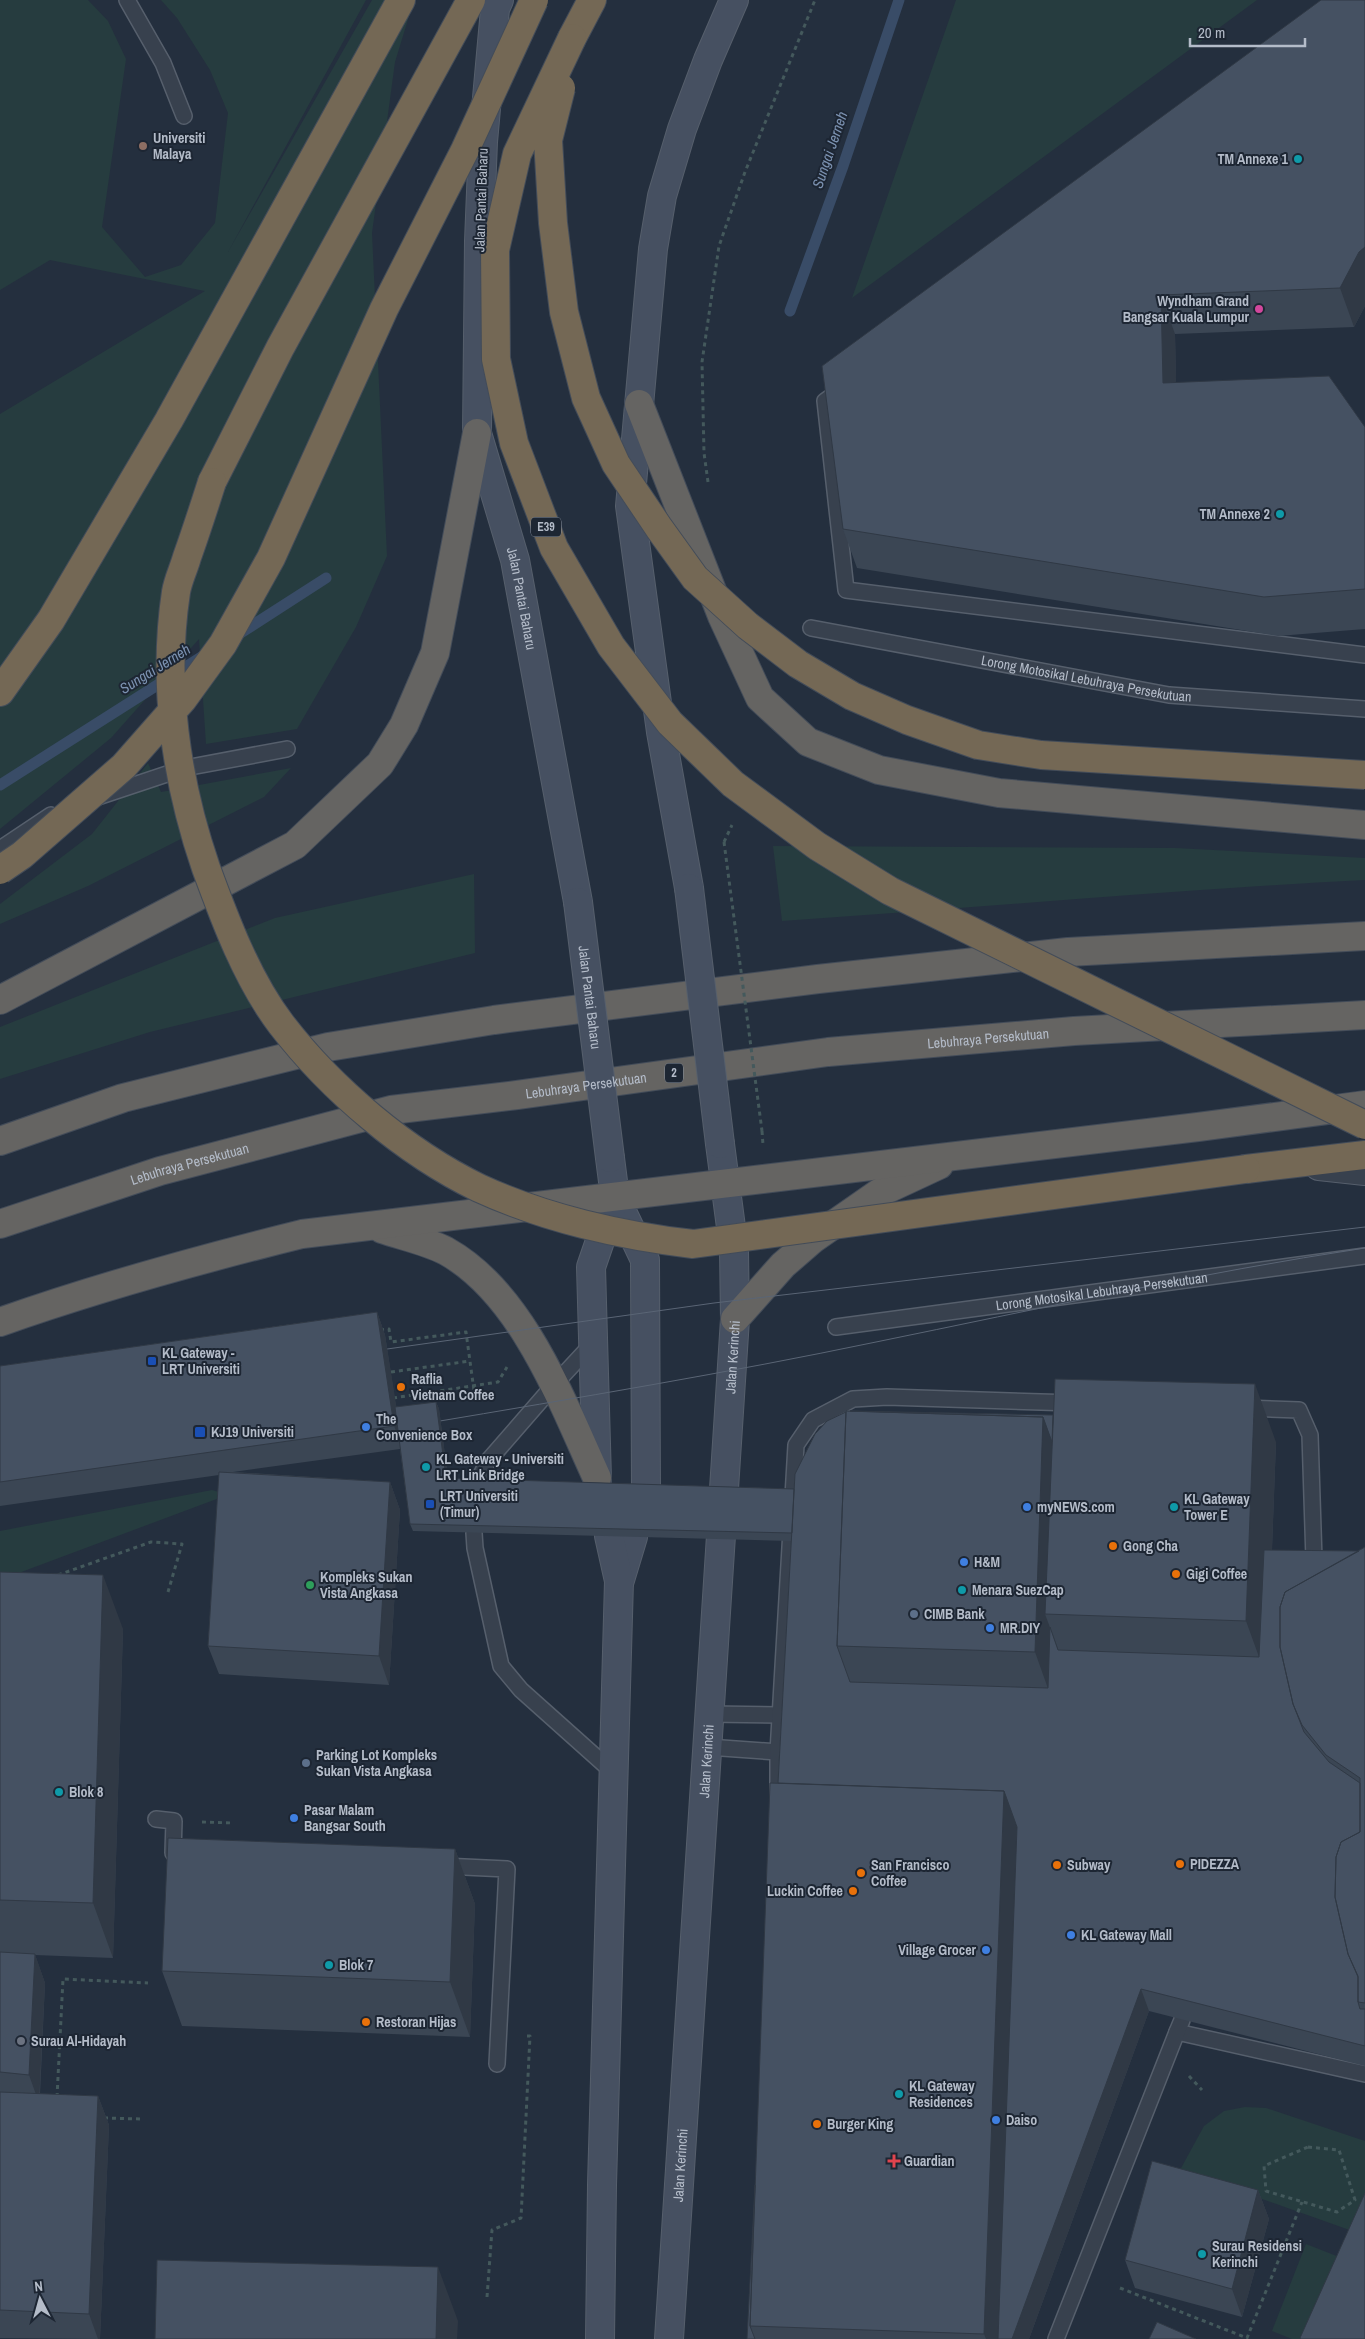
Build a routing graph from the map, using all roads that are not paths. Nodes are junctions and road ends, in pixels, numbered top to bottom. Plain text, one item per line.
1 (127, 0) edge
2 (401, 0) edge
3 (471, 0) edge
4 (499, 0) edge
5 (534, 0) edge
6 (592, 0) edge
7 (734, 0) edge
8 (572, 38) junction
9 (184, 116) dead end
10 (857, 378) edge
11 (639, 404) junction
12 (477, 433) junction
13 (811, 628) dead end
14 (1303, 637) edge
15 (1312, 649) junction
16 (1365, 655) edge
17 (0, 692) edge
18 (1365, 709) edge
19 (287, 749) dead end
20 (1365, 775) edge
21 (1365, 825) edge
22 (0, 849) edge
23 (0, 870) edge
24 (1365, 936) edge
25 (0, 1000) edge
26 (1365, 1015) edge
27 (1365, 1104) edge
28 (1365, 1125) edge
29 (0, 1141) edge
30 (963, 1154) junction
31 (1365, 1155) edge
32 (1290, 1163) junction
33 (1365, 1171) edge
34 (725, 1184) junction
35 (615, 1197) junction
36 (0, 1224) edge
37 (374, 1226) junction
38 (1365, 1256) edge
39 (735, 1319) junction
40 (0, 1322) edge
41 (836, 1328) dead end
42 (594, 1343) junction
43 (554, 1385) junction
44 (1093, 1404) edge
45 (1230, 1408) edge
46 (597, 1485) joint
47 (475, 1487) edge
48 (646, 1493) edge
49 (474, 1533) edge
50 (621, 1537) edge
51 (1314, 1560) junction
52 (1365, 1560) edge
53 (1314, 1579) edge
54 (709, 1714) junction
55 (781, 1715) junction
56 (708, 1747) junction
57 (778, 1752) junction
58 (615, 1774) junction
59 (779, 1810) edge
60 (156, 1819) dead end
61 (192, 1854) edge
62 (428, 1865) edge
63 (1186, 1984) edge
64 (1178, 2032) junction
65 (497, 2064) dead end
66 (1365, 2074) edge
67 (600, 2339) edge
68 (669, 2339) edge
69 (1056, 2339) edge

1 - 9 lane
2 - 17 highway
3 - 32 highway, bridge
4 - 12 main road, Jalan Pantai Baharu
5 - 23 highway, bridge
6 - 8 highway
7 - 11 main road
8 - 20 highway, bridge
8 - 28 highway, E39, bridge
10 - 15 lane
11 - 21 highway
11 - 34 main road, bridge
12 - 25 highway
12 - 35 main road, Jalan Pantai Baharu, bridge
13 - 18 lane, Lorong Motosikal Lebuhraya Persekutuan
14 - 15 lane
15 - 16 lane
19 - 22 lane
24 - 29 highway
26 - 36 highway, Lebuhraya Persekutuan / 2
27 - 30 highway
30 - 34 highway
30 - 39 highway
31 - 32 highway
32 - 33 street
34 - 35 highway
34 - 39 main road, Jalan Kerinchi
35 - 37 highway
35 - 42 main road
35 - 48 main road
37 - 40 highway
37 - 43 highway
38 - 41 lane, Lorong Motosikal Lebuhraya Persekutuan
39 - 54 main road, Jalan Kerinchi
42 - 43 lane
42 - 46 main road
43 - 46 highway
43 - 47 lane
44 - 55 lane
45 - 51 lane
49 - 58 lane
50 - 58 main road
51 - 52 lane
51 - 53 lane
54 - 55 lane
54 - 56 main road, Jalan Kerinchi
55 - 57 lane
56 - 57 lane
56 - 68 main road, Jalan Kerinchi
57 - 59 lane
58 - 67 main road
60 - 61 lane
62 - 65 lane
63 - 64 lane
64 - 66 lane
64 - 69 lane

